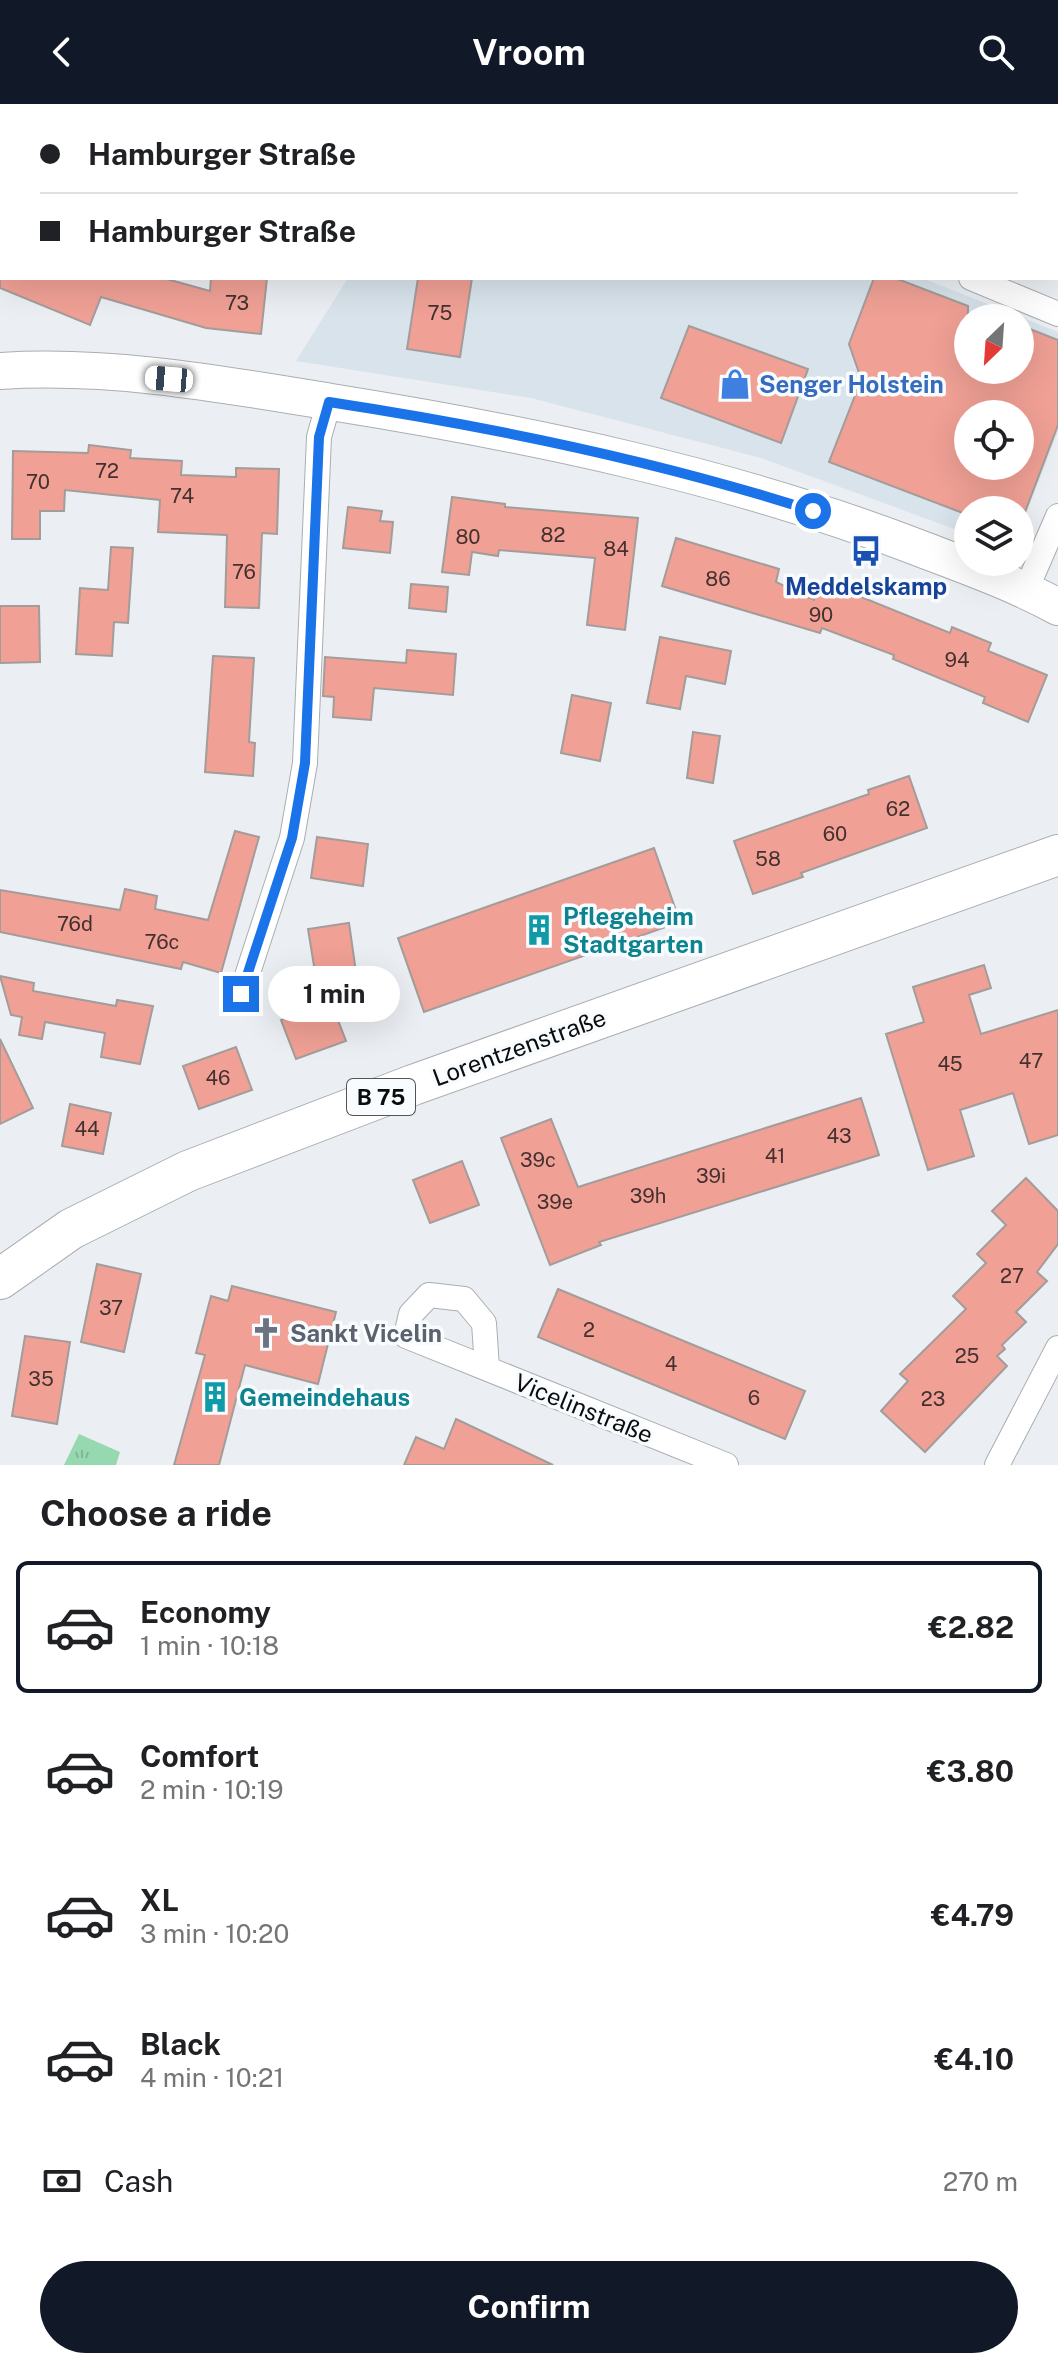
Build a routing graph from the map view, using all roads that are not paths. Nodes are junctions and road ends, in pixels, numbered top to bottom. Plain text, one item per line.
1 (976, 280) edge
2 (1058, 314) edge
3 (0, 371) edge
4 (329, 402) junction
5 (1058, 516) edge
6 (1026, 590) junction
7 (1058, 607) edge
8 (1058, 855) edge
9 (241, 994) dead end
10 (0, 1279) edge
11 (1058, 1348) edge
12 (487, 1368) dead end
13 (726, 1465) edge
14 (997, 1465) edge

1 - 2 street
3 - 4 street
4 - 6 street
4 - 9 street
5 - 6 street
6 - 7 street
8 - 10 main road, Lorentzenstraße / B 75
11 - 14 street
12 - 13 street, Vicelinstraße

